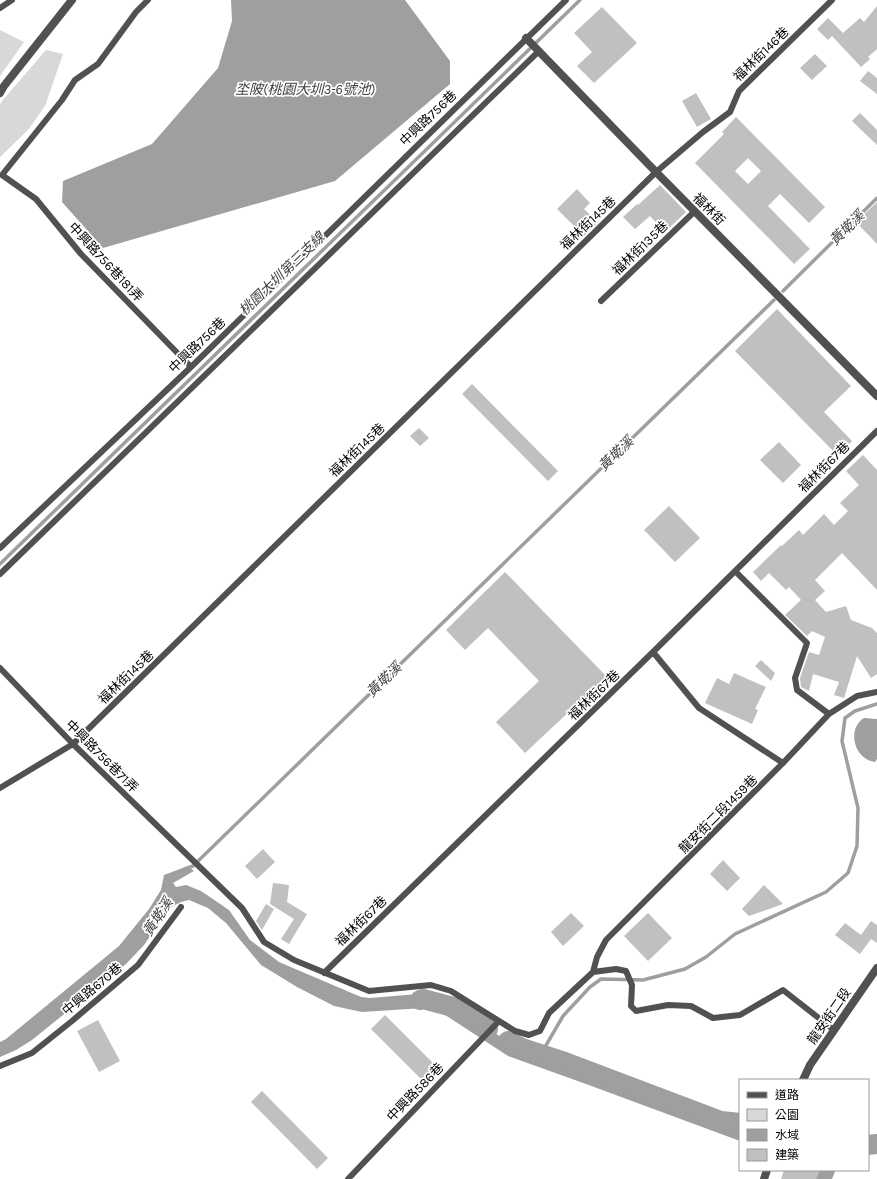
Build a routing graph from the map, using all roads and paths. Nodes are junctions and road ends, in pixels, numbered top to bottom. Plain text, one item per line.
1 (12, 0) edge
2 (72, 0) edge
3 (148, 0) edge
4 (566, 0) edge
5 (832, 0) edge
6 (0, 8) edge
7 (526, 38) junction
8 (539, 51) junction
9 (0, 93) edge
10 (656, 172) junction
11 (694, 212) junction
12 (601, 301) dead end
13 (191, 367) junction
14 (877, 396) edge
15 (877, 430) edge
16 (0, 548) edge
17 (735, 571) junction
18 (0, 574) edge
19 (653, 652) junction
20 (0, 668) edge
21 (877, 692) edge
22 (829, 714) junction
23 (73, 744) junction
24 (783, 764) junction
25 (0, 788) edge
26 (181, 907) dead end
27 (877, 968) edge
28 (593, 972) junction
29 (324, 973) junction
30 (499, 1021) junction
31 (834, 1030) junction
32 (0, 1066) edge
33 (803, 1079) edge
34 (348, 1179) edge

1 - 6 lane
2 - 9 street
3 - 13 lane, 中興路756巷181弄
4 - 7 lane, 中興路756巷
5 - 10 lane, 福林街146巷
7 - 8 street, 福林街
7 - 13 lane, 中興路756巷
8 - 10 street, 福林街
8 - 18 lane
10 - 11 street, 福林街
10 - 23 lane, 福林街145巷
11 - 12 lane, 福林街135巷
11 - 14 street, 福林街
13 - 16 lane, 中興路756巷
15 - 17 lane, 福林街67巷
17 - 19 lane, 福林街67巷
17 - 22 lane
19 - 24 lane
19 - 29 lane, 福林街67巷
20 - 23 lane, 中興路756巷71弄
21 - 22 lane, 龍安街二段1459巷
22 - 24 lane, 龍安街二段1459巷
23 - 25 lane, 福林街145巷
23 - 29 lane, 中興路756巷71弄
24 - 28 lane, 龍安街二段1459巷
26 - 32 lane, 中興路670巷
27 - 31 street, 龍安街二段
28 - 30 lane, 中興路756巷71弄
28 - 31 lane
29 - 30 lane, 中興路756巷71弄
30 - 34 lane, 中興路586巷
31 - 33 street, 龍安街二段

